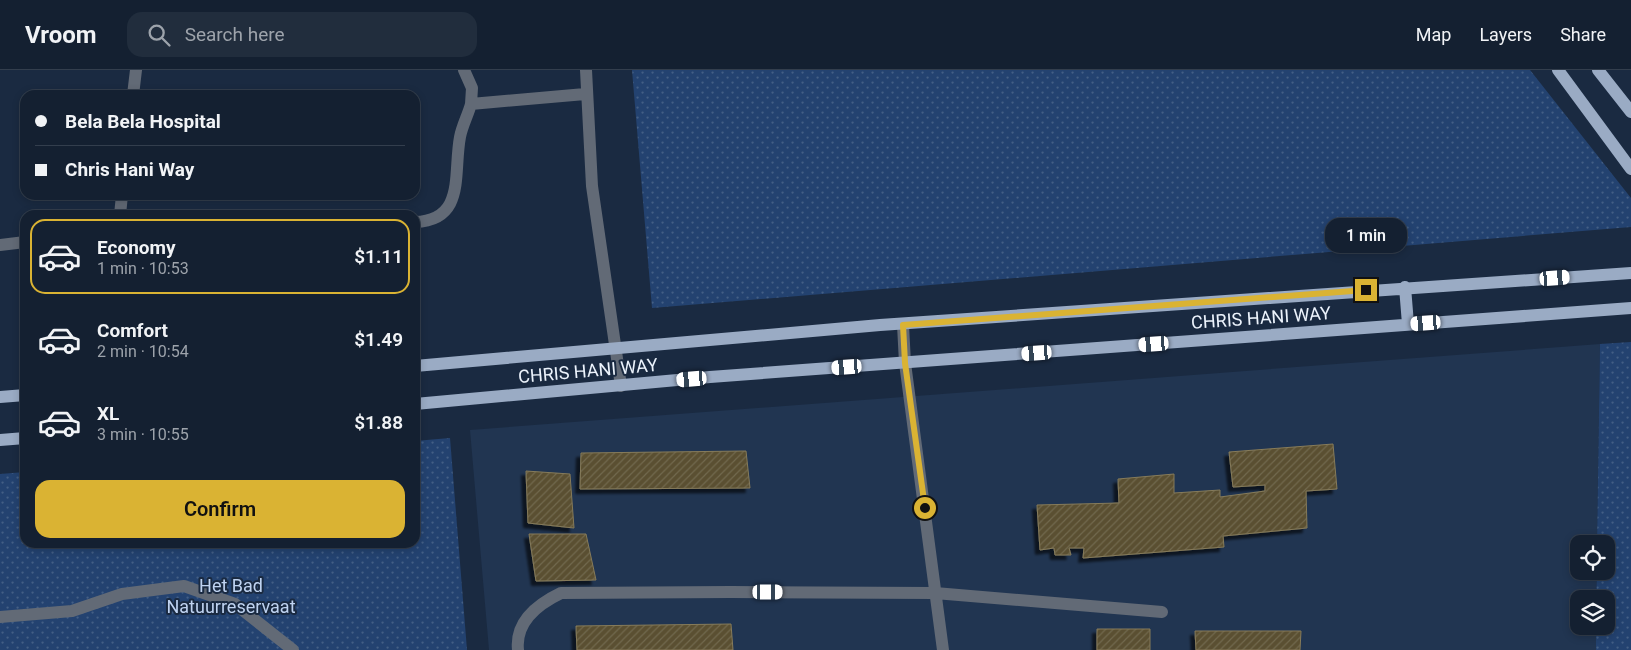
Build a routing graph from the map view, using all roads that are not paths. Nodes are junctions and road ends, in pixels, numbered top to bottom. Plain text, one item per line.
1 (136, 70) edge
2 (464, 70) edge
3 (586, 70) edge
4 (1558, 70) edge
5 (1598, 70) edge
6 (134, 90) edge
7 (585, 94) junction
8 (472, 104) junction
9 (1631, 112) edge
10 (1631, 169) edge
11 (420, 221) edge
12 (20, 243) edge
13 (0, 245) edge
14 (1631, 273) edge
15 (1405, 287) junction
16 (1631, 308) edge
17 (1408, 324) junction
18 (903, 325) junction
19 (617, 348) junction
20 (905, 363) junction
21 (420, 366) edge
22 (621, 386) junction
23 (20, 395) edge
24 (0, 397) edge
25 (420, 404) edge
26 (20, 438) edge
27 (0, 440) edge
28 (935, 593) junction
29 (1162, 612) dead end
30 (0, 617) edge
31 (293, 650) edge
32 (518, 650) edge
33 (944, 650) edge

1 - 6 lane
2 - 8 lane
3 - 7 lane
4 - 10 main road
5 - 9 main road
7 - 8 lane
7 - 19 lane
8 - 11 lane
12 - 13 lane
14 - 15 main road, CHRIS HANI WAY
15 - 17 main road
15 - 18 main road, CHRIS HANI WAY
16 - 17 main road, CHRIS HANI WAY
17 - 20 main road, CHRIS HANI WAY
18 - 19 main road, CHRIS HANI WAY
18 - 20 lane
19 - 21 main road, CHRIS HANI WAY
19 - 22 lane
20 - 22 main road, CHRIS HANI WAY
20 - 28 lane
22 - 25 main road, CHRIS HANI WAY
23 - 24 main road
26 - 27 main road
28 - 29 lane
28 - 32 lane
28 - 33 lane
30 - 31 lane

